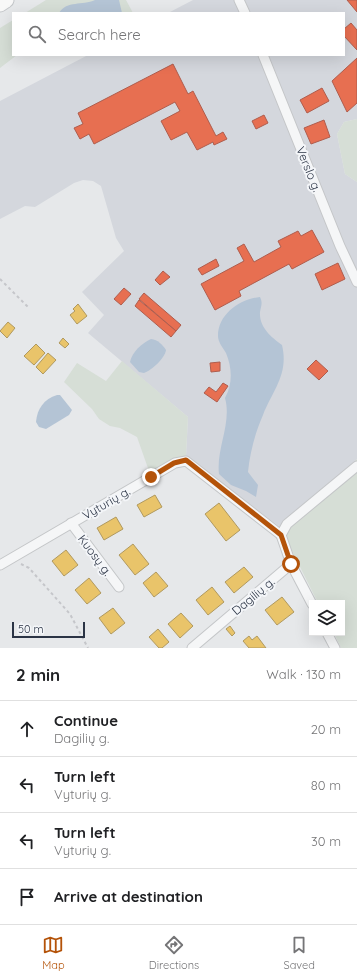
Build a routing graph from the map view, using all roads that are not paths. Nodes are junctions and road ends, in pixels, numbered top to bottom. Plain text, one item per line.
1 (6, 0) edge
2 (239, 0) edge
3 (0, 4) edge
4 (245, 12) edge
5 (263, 56) edge
6 (357, 282) edge
7 (357, 466) edge
8 (71, 523) junction
9 (281, 535) junction
10 (291, 564) junction
11 (0, 565) edge
12 (118, 587) dead end
13 (310, 600) edge
14 (329, 636) edge
15 (192, 648) edge
16 (335, 648) edge

1 - 3 main road
2 - 4 street
5 - 6 street, Verslo g.
7 - 9 street
8 - 9 street, Vyturių g.
8 - 11 street, Vyturių g.
8 - 12 street, Kuosų g.
9 - 10 street
10 - 13 street
10 - 15 street, Dagilių g.
14 - 16 street

